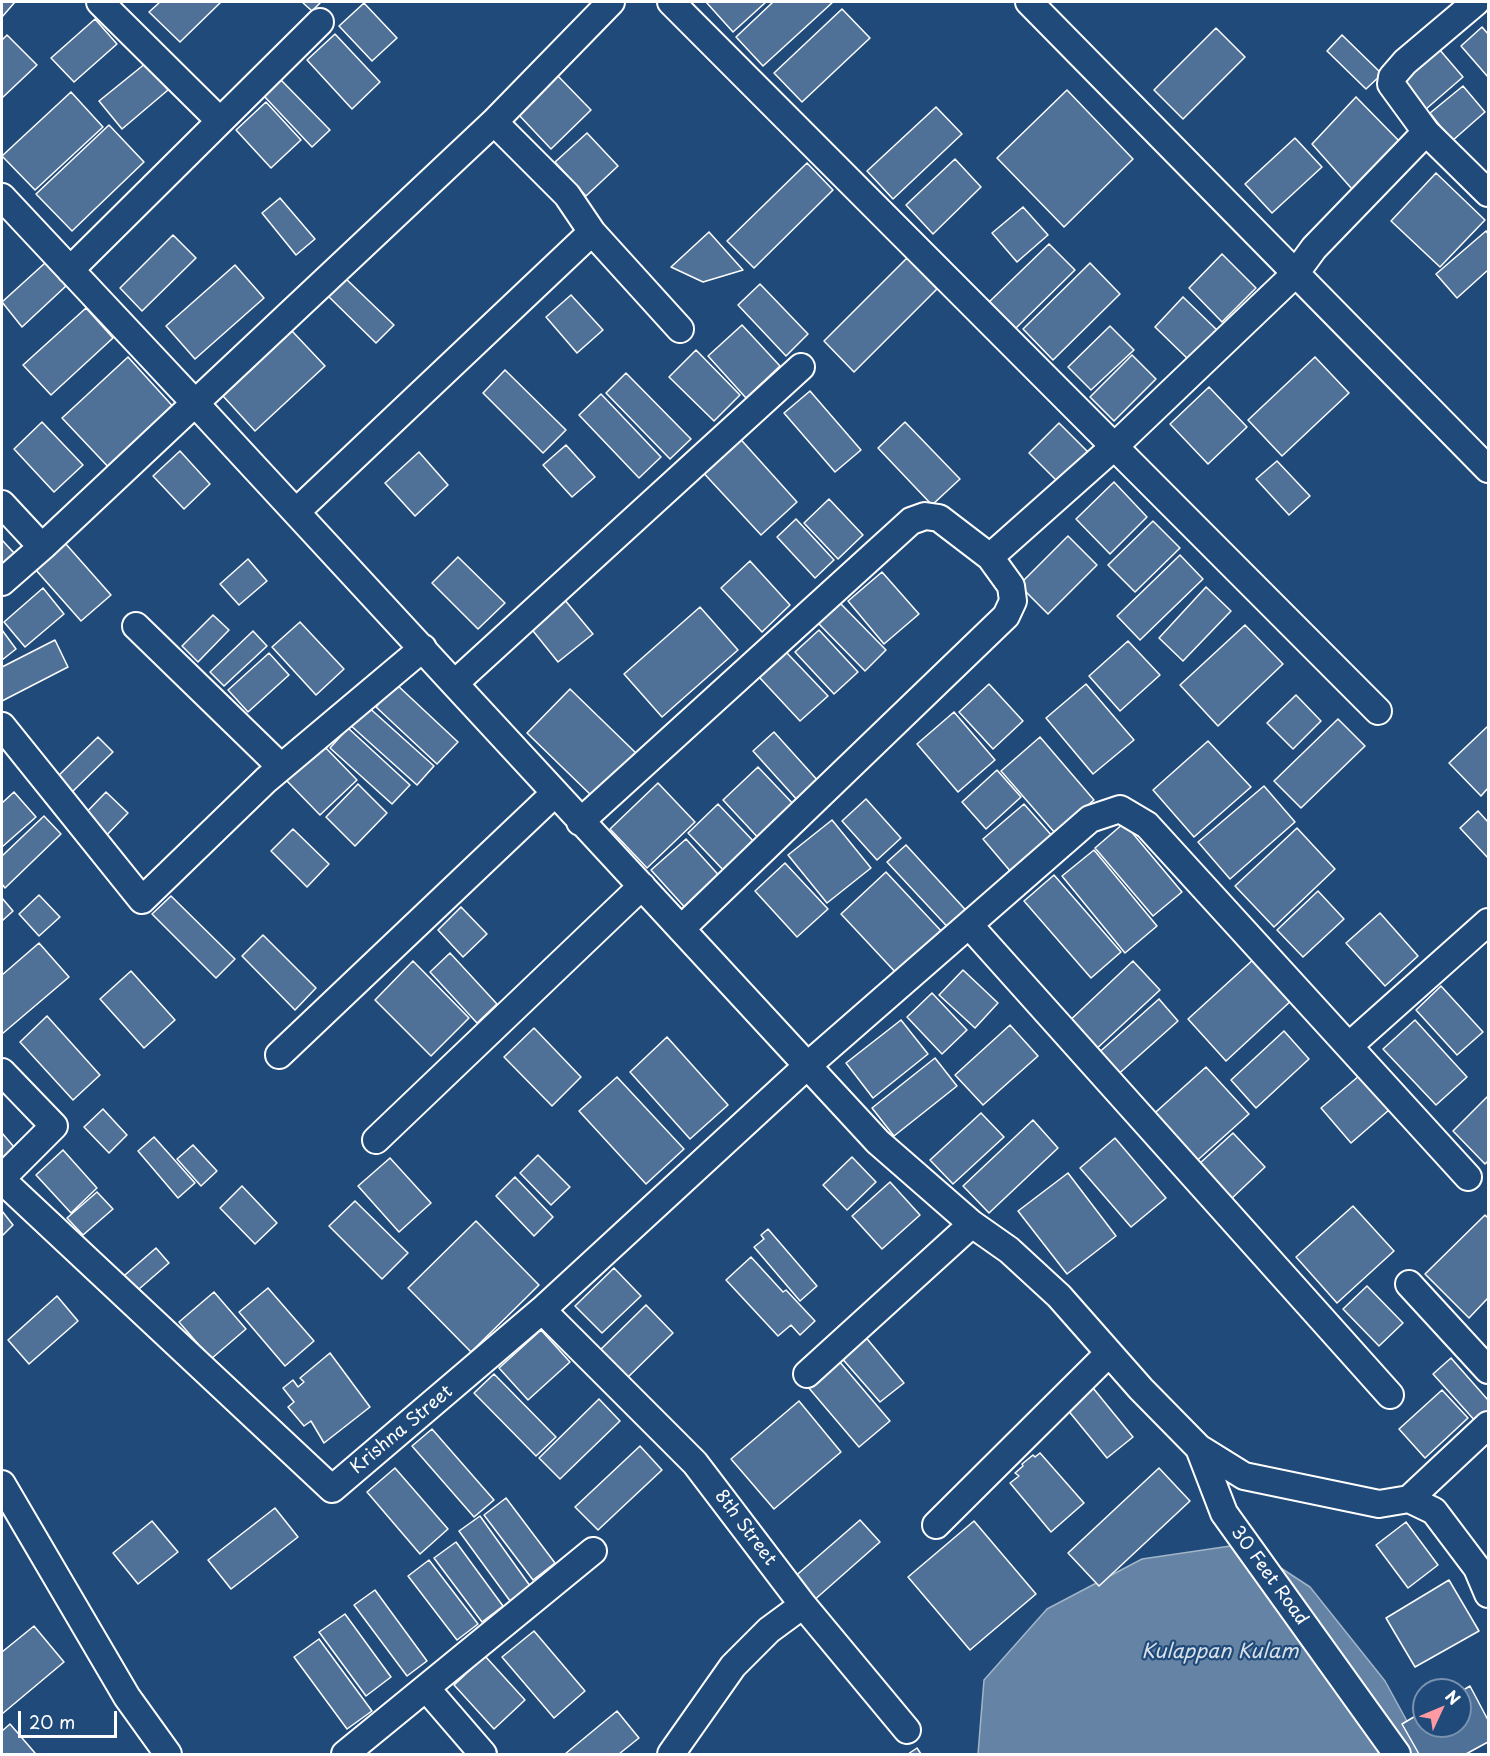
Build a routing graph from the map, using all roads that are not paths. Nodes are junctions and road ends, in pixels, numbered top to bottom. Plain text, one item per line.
1 (100, 2) edge
2 (611, 2) edge
3 (671, 2) edge
4 (1029, 2) edge
5 (1476, 2) edge
6 (320, 22) dead end
7 (220, 121) junction
8 (494, 122) junction
9 (1426, 132) junction
10 (1488, 193) edge
11 (2, 197) edge
12 (592, 232) junction
13 (70, 270) junction
14 (1295, 274) junction
15 (680, 329) dead end
16 (801, 367) dead end
17 (195, 403) junction
18 (1116, 445) junction
19 (1488, 469) edge
20 (2, 504) edge
21 (296, 512) junction
22 (42, 547) junction
23 (990, 557) junction
24 (2, 582) edge
25 (136, 626) dead end
26 (423, 648) junction
27 (455, 683) junction
28 (1378, 711) dead end
29 (2, 726) edge
30 (281, 767) junction
31 (555, 793) junction
32 (580, 822) junction
33 (642, 886) junction
34 (1488, 922) edge
35 (970, 926) junction
36 (681, 929) junction
37 (1350, 1045) junction
38 (279, 1055) dead end
39 (807, 1066) junction
40 (2, 1072) edge
41 (376, 1140) dead end
42 (1468, 1177) dead end
43 (2, 1179) edge
44 (972, 1224) junction
45 (1409, 1284) dead end
46 (542, 1310) junction
47 (1109, 1353) junction
48 (1488, 1370) edge
49 (807, 1374) dead end
50 (1390, 1395) dead end
51 (1488, 1425) edge
52 (1198, 1448) junction
53 (2, 1484) edge
54 (1409, 1499) junction
55 (936, 1525) dead end
56 (593, 1551) dead end
57 (1488, 1594) edge
58 (803, 1605) junction
59 (426, 1688) junction
60 (907, 1730) dead end
61 (168, 1755) edge
62 (345, 1755) edge
63 (483, 1755) edge
64 (671, 1755) edge
65 (1396, 1755) edge

1 - 7 street
2 - 8 street
3 - 18 street
4 - 14 street
5 - 9 street
6 - 7 street
7 - 13 street
8 - 12 street
8 - 17 street
9 - 10 street
9 - 14 street
11 - 13 street
12 - 15 street
12 - 21 street
13 - 17 street
14 - 18 street
14 - 19 street
16 - 27 street
17 - 21 street
17 - 22 street
18 - 23 street
18 - 28 street
20 - 22 street
21 - 26 street
22 - 24 street
23 - 32 street
23 - 36 street
25 - 30 street
26 - 27 street
26 - 30 street
27 - 31 street
29 - 30 street
31 - 32 street
31 - 38 street
32 - 33 street
33 - 36 street
33 - 41 street
34 - 37 street
35 - 37 street, Krishna Street
35 - 39 street, Krishna Street
35 - 50 street
36 - 39 street
37 - 42 street, Krishna Street
39 - 44 street
39 - 46 street, Krishna Street
40 - 43 street
43 - 46 street, Krishna Street
44 - 47 street
44 - 49 street
45 - 48 street
46 - 58 street, 8th Street
47 - 52 street
47 - 55 street
51 - 54 street
52 - 54 street
52 - 65 street, 30 Feet Road
53 - 61 street
54 - 57 street
56 - 59 street
58 - 60 street, 8th Street
58 - 64 street
59 - 62 street
59 - 63 street

